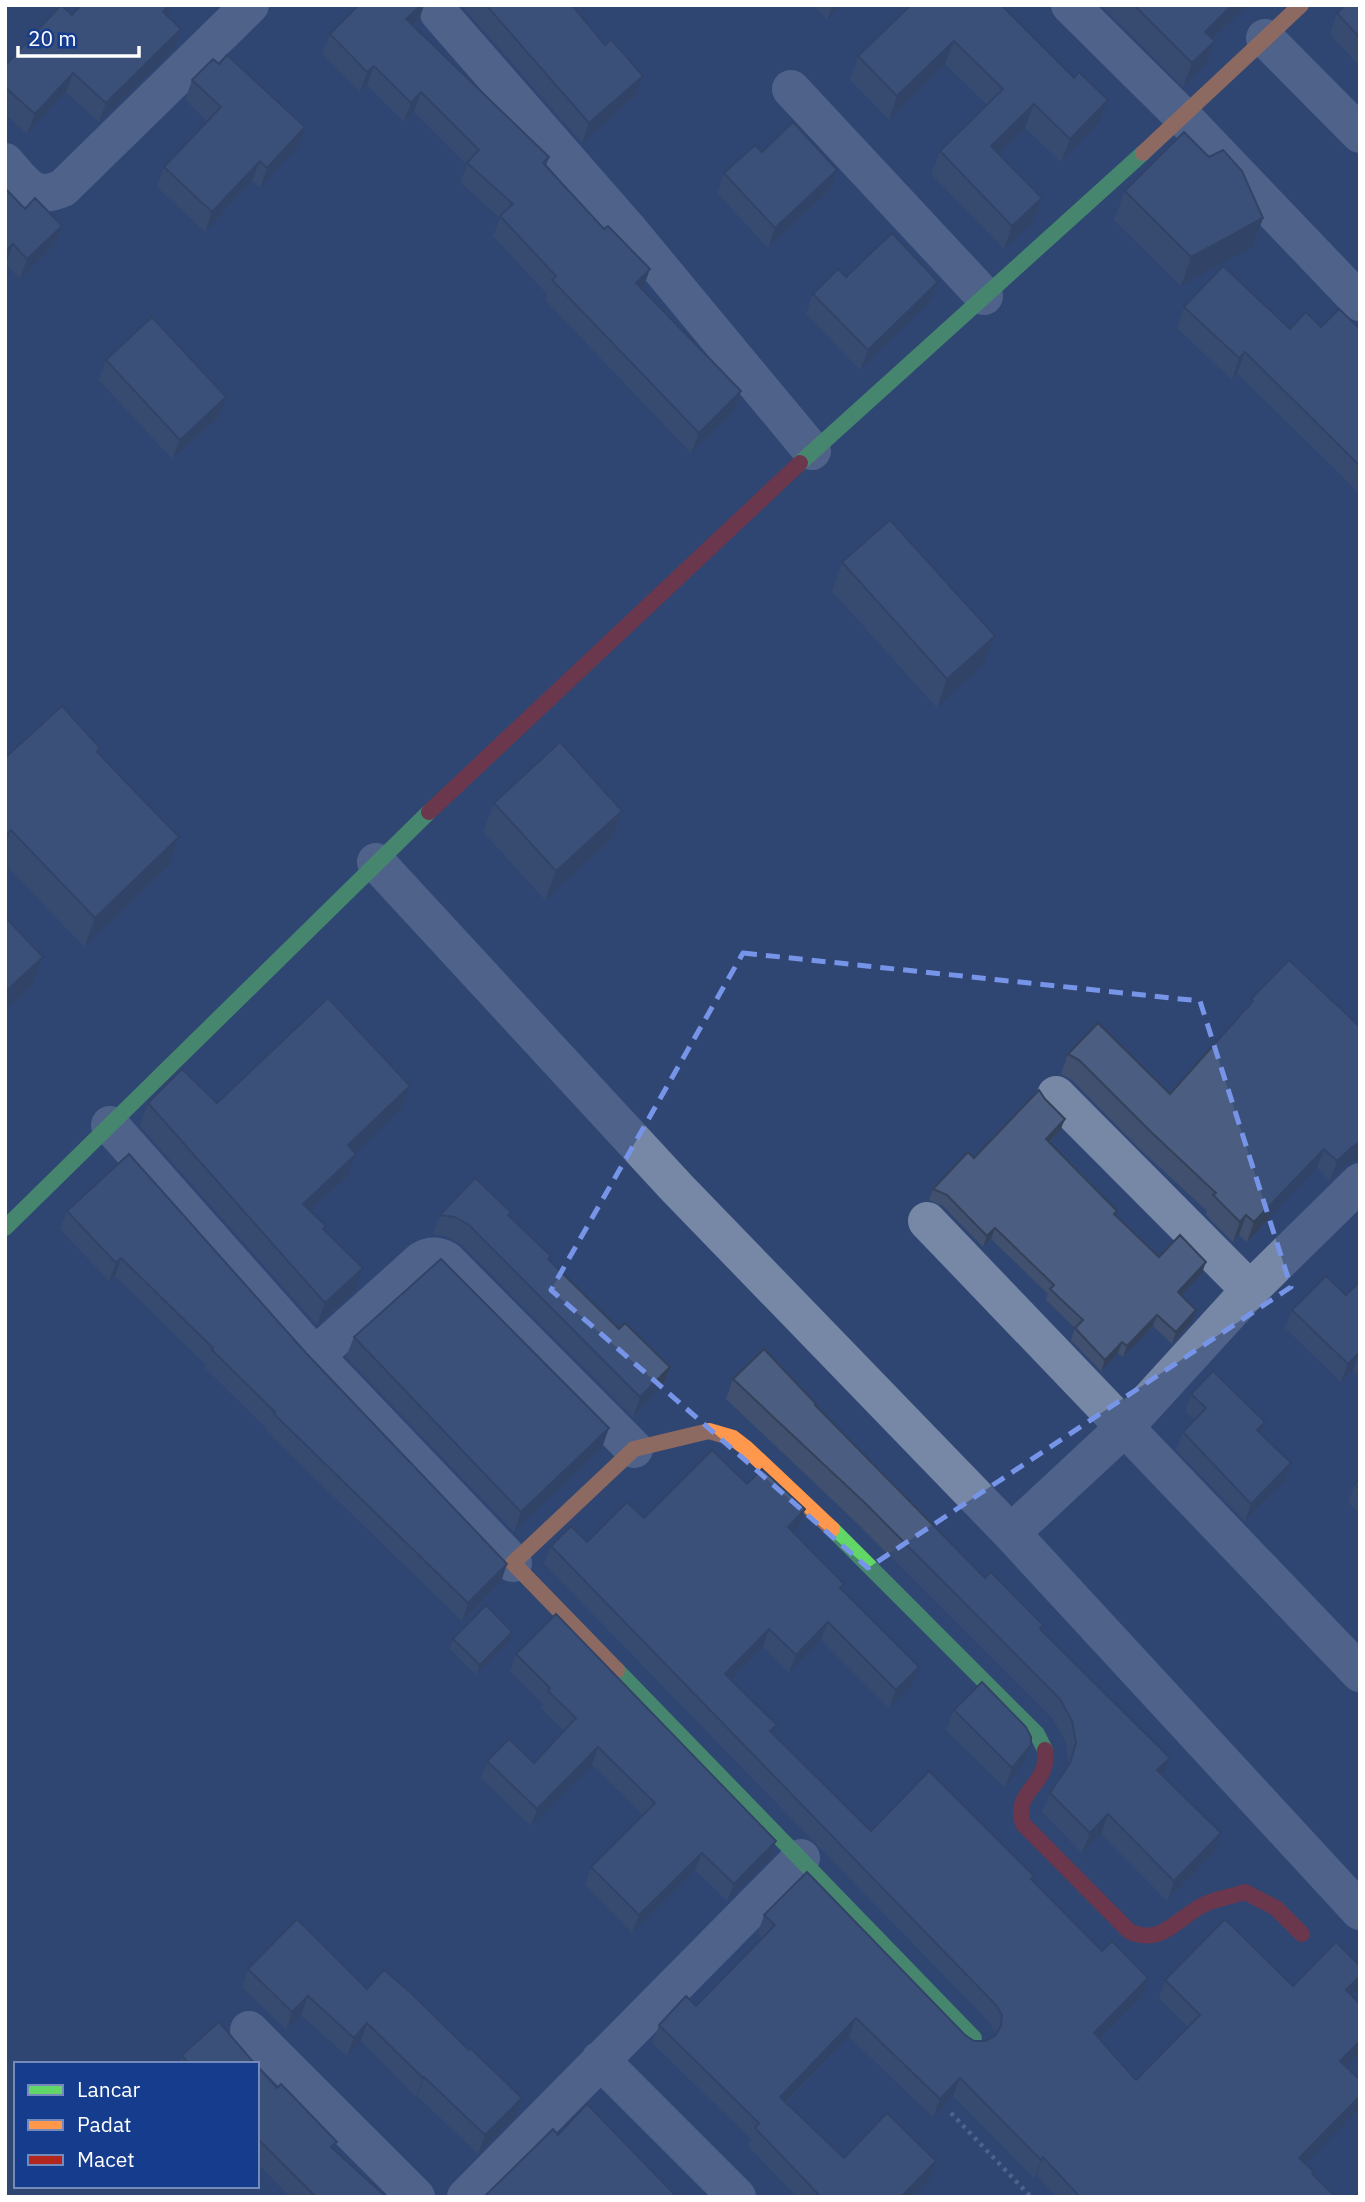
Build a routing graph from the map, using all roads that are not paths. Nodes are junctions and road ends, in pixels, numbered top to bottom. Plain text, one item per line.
1 (250, 5) edge
2 (1070, 5) edge
3 (1301, 5) edge
4 (439, 13) dead end
5 (1265, 38) junction
6 (791, 89) dead end
7 (1183, 117) junction
8 (1360, 134) edge
9 (5, 162) edge
10 (984, 296) junction
11 (1360, 302) edge
12 (812, 451) junction
13 (376, 862) junction
14 (1056, 1095) dead end
15 (110, 1125) junction
16 (1360, 1182) edge
17 (927, 1221) dead end
18 (5, 1228) edge
19 (1250, 1290) junction
20 (315, 1356) junction
21 (1125, 1427) junction
22 (634, 1449) junction
23 (1011, 1533) junction
24 (513, 1563) junction
25 (1360, 1673) edge
26 (801, 1857) junction
27 (1360, 1911) edge
28 (1301, 1934) dead end
29 (249, 2030) dead end
30 (974, 2038) edge
31 (600, 2060) junction
32 (416, 2197) edge
33 (466, 2197) edge
34 (737, 2197) edge

1 - 9 street
2 - 7 street
3 - 5 street
4 - 12 street
5 - 7 street
5 - 8 street
6 - 10 street
7 - 10 street
7 - 11 street
10 - 12 street
12 - 13 street
13 - 15 street
13 - 23 street
14 - 19 street
15 - 18 street
15 - 20 street
16 - 19 street
17 - 21 street
19 - 21 street
20 - 22 street
20 - 24 street
21 - 23 street
21 - 25 street
22 - 24 street
22 - 28 street
23 - 27 street
24 - 26 street
26 - 30 street
26 - 31 street
29 - 32 street
31 - 33 street
31 - 34 street

